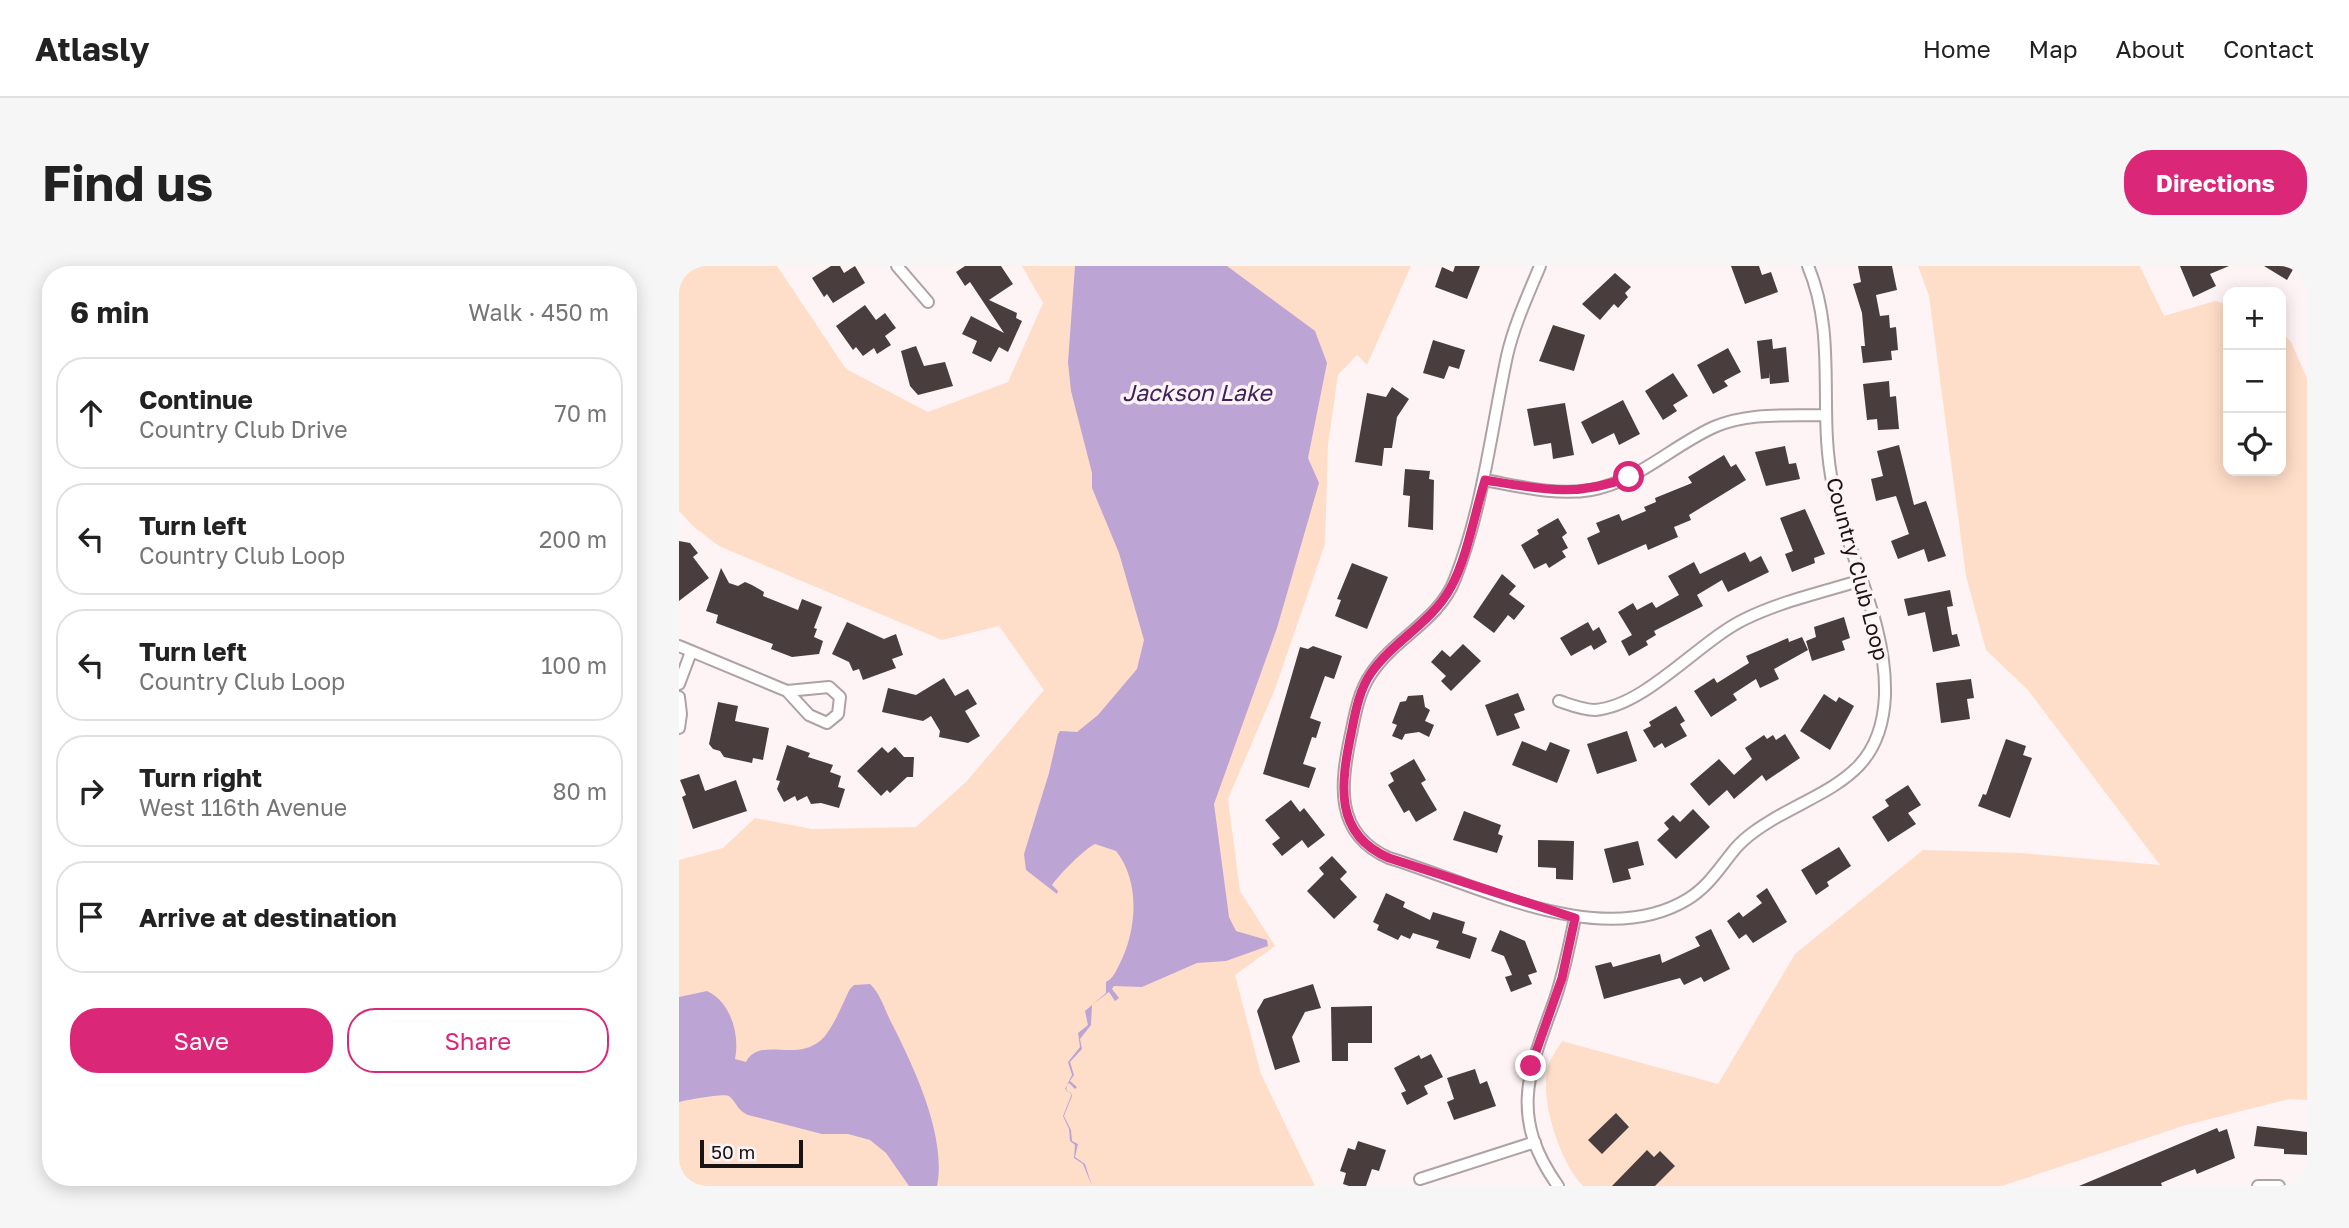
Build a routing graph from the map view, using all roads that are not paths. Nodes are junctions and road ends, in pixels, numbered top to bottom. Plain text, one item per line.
1 (897, 266) edge
2 (1541, 266) edge
3 (1808, 266) edge
4 (928, 302) dead end
5 (1825, 415) junction
6 (1485, 480) junction
7 (1862, 580) junction
8 (679, 646) edge
9 (691, 652) junction
10 (679, 684) edge
11 (787, 691) junction
12 (679, 697) edge
13 (1559, 701) dead end
14 (679, 728) edge
15 (1575, 918) junction
16 (1535, 1142) junction
17 (1420, 1179) dead end
18 (1559, 1186) edge
19 (2258, 1186) edge
20 (2279, 1186) edge

1 - 4 street
2 - 6 street, Country Club Loop
3 - 5 street, Country Club Loop
5 - 6 street
5 - 7 street, Country Club Loop
6 - 15 street, Country Club Loop
7 - 13 street
7 - 15 street, Country Club Loop
8 - 9 street
9 - 10 street
9 - 11 street
11 - 11 street
12 - 14 street
15 - 16 street
16 - 17 street
16 - 18 street
19 - 20 street

